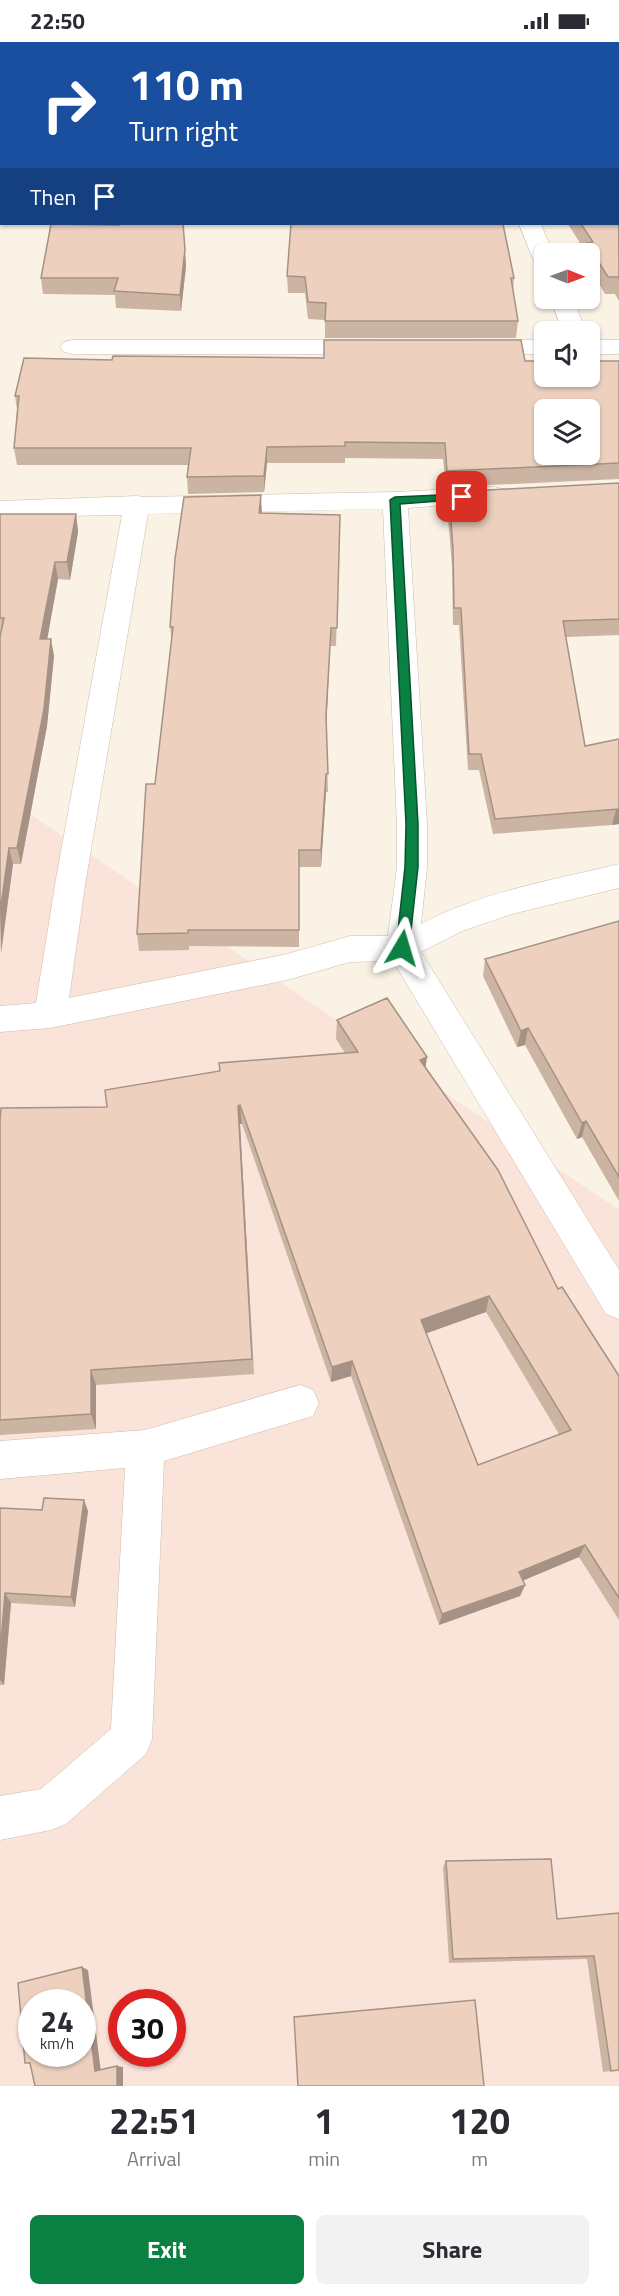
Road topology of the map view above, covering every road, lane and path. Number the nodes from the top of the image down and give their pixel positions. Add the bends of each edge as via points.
1 (530, 225) edge
2 (538, 243) edge
3 (72, 347) dead end
4 (391, 347) edge
5 (450, 347) edge
6 (534, 347) edge
7 (600, 347) edge
8 (619, 347) edge
9 (513, 494) edge
10 (395, 500) junction
11 (137, 504) junction
12 (0, 509) edge
13 (619, 876) edge
14 (402, 948) junction
15 (50, 1015) junction
16 (0, 1019) edge
17 (619, 1302) edge
18 (300, 1403) dead end
19 (145, 1448) junction
20 (0, 1460) edge
21 (0, 1818) edge

1 - 2 street
3 - 4 street
5 - 6 street
7 - 8 street
9 - 10 street
10 - 11 street
10 - 14 street via 412,824 412,867
11 - 12 street
11 - 15 street
13 - 14 street via 511,902 451,922
14 - 15 street via 350,949 287,967
14 - 17 street
15 - 16 street
18 - 19 street
19 - 20 street
19 - 21 street via 131,1739 51,1809

